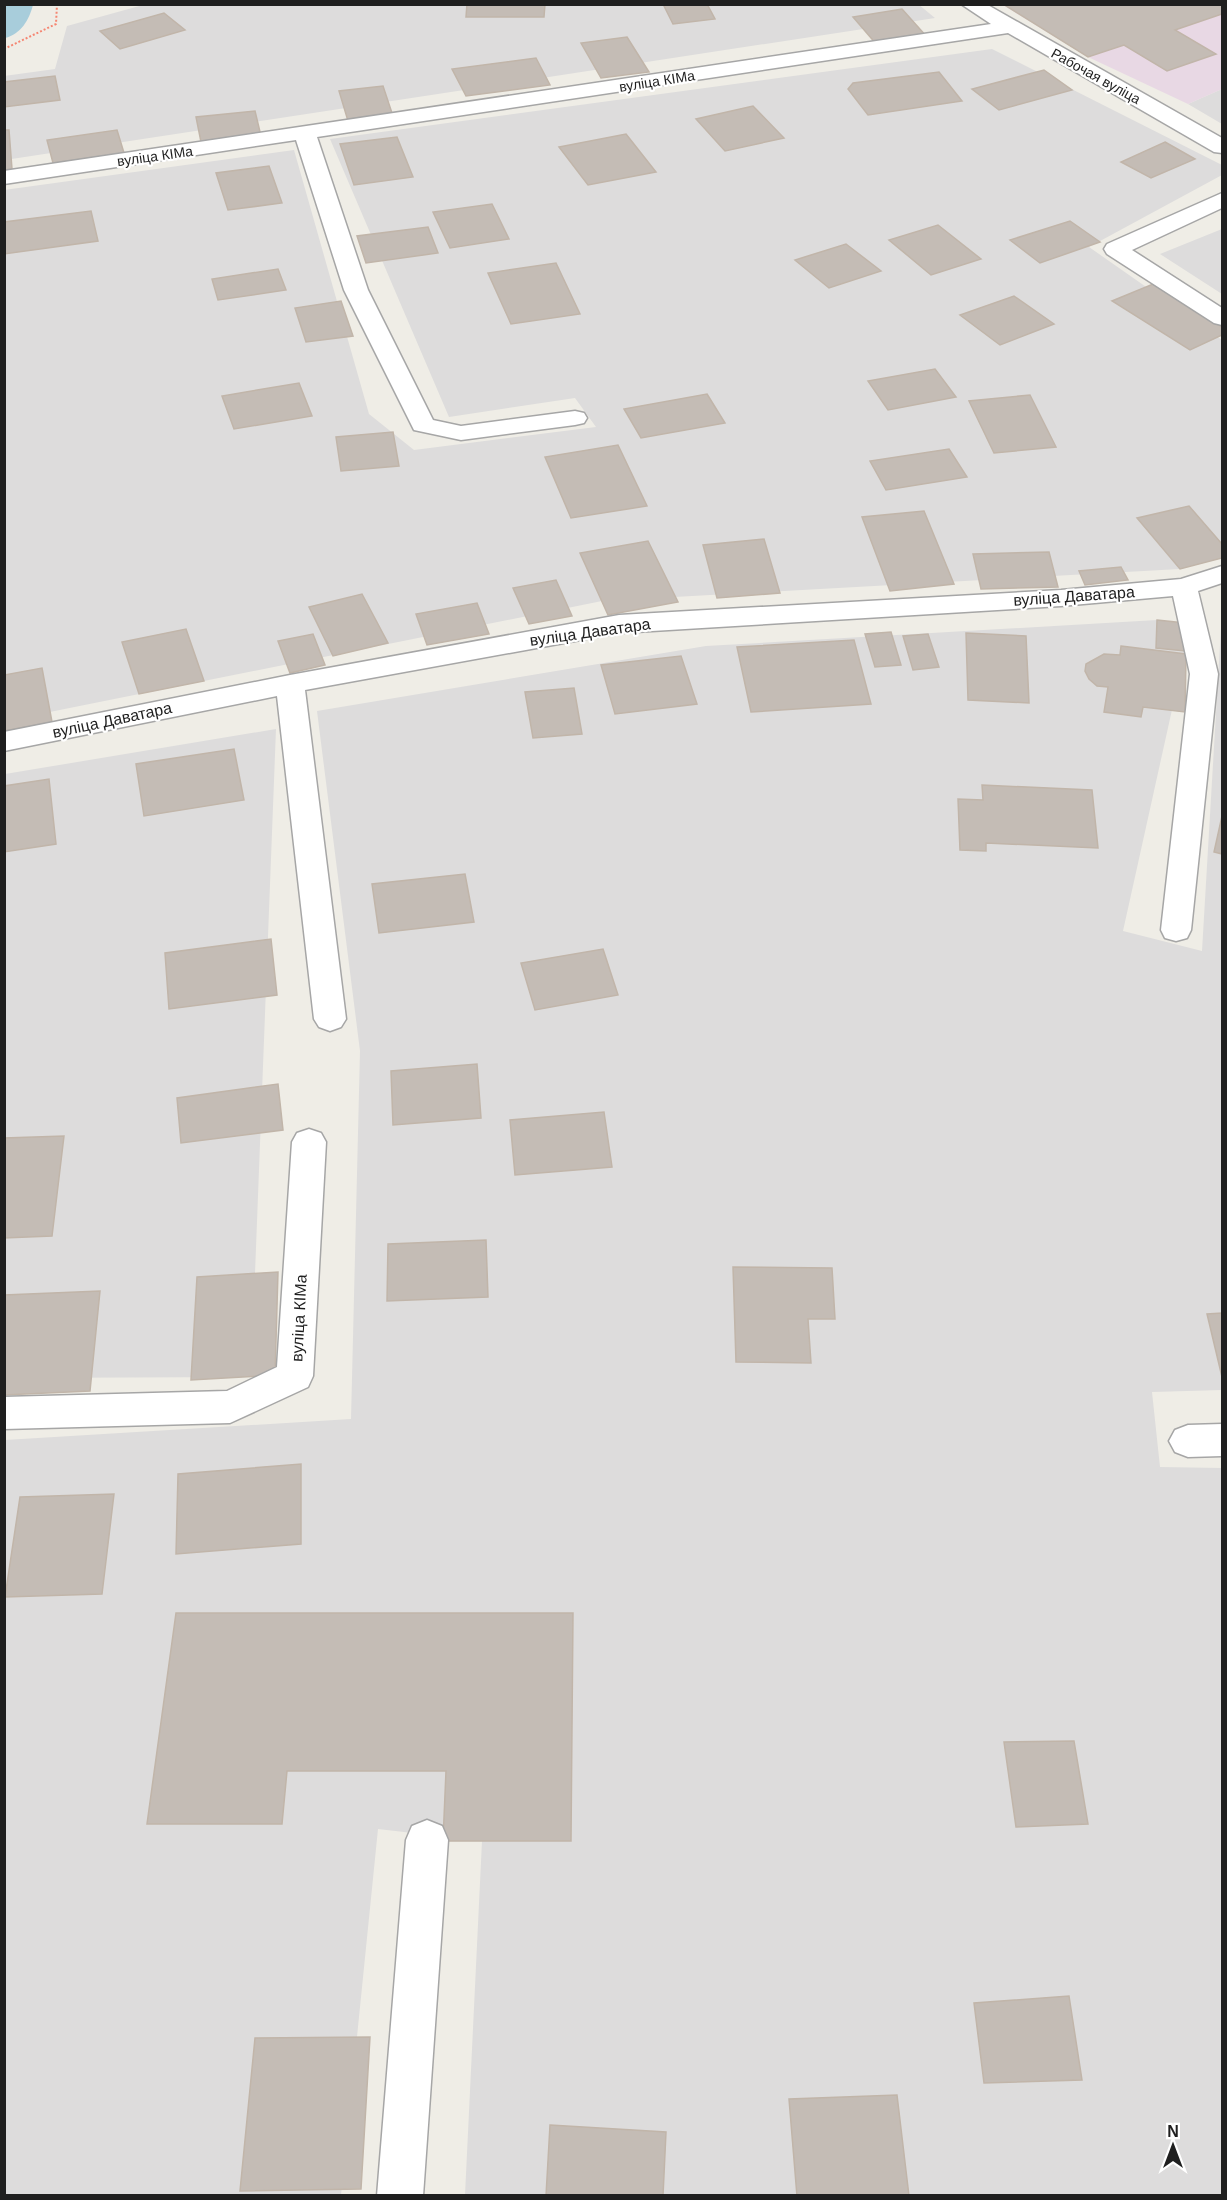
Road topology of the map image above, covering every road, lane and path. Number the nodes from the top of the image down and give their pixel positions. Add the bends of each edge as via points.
1 (57, 4) edge
2 (971, 4) edge
3 (1009, 27) junction
4 (4, 49) edge
5 (305, 134) junction
6 (1222, 147) edge
7 (4, 178) edge
8 (1222, 200) edge
9 (1222, 318) edge
10 (575, 418) dead end
11 (1222, 574) edge
12 (1184, 587) junction
13 (290, 684) junction
14 (4, 742) edge
15 (1176, 930) dead end
16 (330, 1019) dead end
17 (309, 1142) dead end
18 (4, 1413) edge
19 (427, 1840) dead end
20 (400, 2196) edge

1 - 4 path via 56,24
2 - 3 street, Рабочая вуліца
3 - 5 street, вуліца КІМа
3 - 6 street, Рабочая вуліца
5 - 7 street, вуліца КІМа
5 - 10 street via 356,290 423,425 461,433
8 - 9 street via 1115,249
11 - 12 street, вуліца Даватара
12 - 13 street, вуліца Даватара via 619,624
12 - 15 street via 1204,674
13 - 14 street, вуліца Даватара
13 - 16 street
17 - 18 street, вуліца КІМа via 296,1376 230,1407
19 - 20 street

